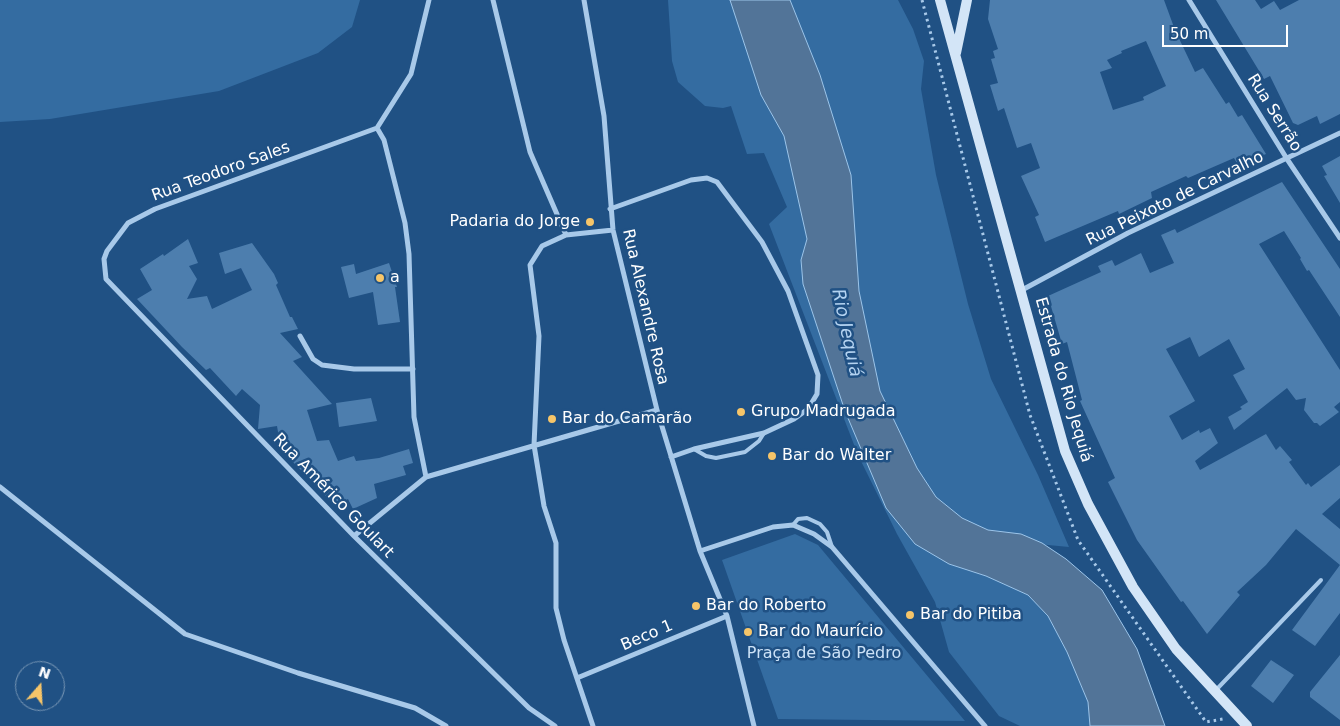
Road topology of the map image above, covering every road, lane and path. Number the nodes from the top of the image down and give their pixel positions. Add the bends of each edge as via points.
1 (429, 0) edge
2 (492, 0) edge
3 (584, 0) edge
4 (940, 0) edge
5 (968, 0) edge
6 (1188, 0) edge
7 (955, 56) junction
8 (377, 128) junction
9 (1340, 133) edge
10 (1287, 159) junction
11 (610, 209) junction
12 (613, 230) junction
13 (566, 234) junction
14 (1340, 238) edge
15 (105, 272) joint
16 (1022, 290) junction
17 (300, 336) dead end
18 (413, 369) junction
19 (656, 410) junction
20 (764, 433) junction
21 (534, 445) junction
22 (694, 449) junction
23 (671, 457) junction
24 (426, 477) junction
25 (0, 486) edge
26 (793, 525) junction
27 (354, 536) junction
28 (832, 547) junction
29 (700, 551) junction
30 (1321, 580) dead end
31 (727, 616) junction
32 (577, 678) junction
33 (1214, 692) junction
34 (446, 726) edge
35 (555, 726) edge
36 (593, 726) edge
37 (754, 726) edge
38 (985, 726) edge
39 (1247, 726) edge

1 - 8 street via 412,74
2 - 13 street via 530,152
3 - 11 street, Rua Alexandre Rosa via 604,116
4 - 7 main road, Estrada do Rio Jequiá
5 - 7 main road, Estrada do Rio Jequiá
6 - 10 street, Rua Serrão
7 - 16 main road, Estrada do Rio Jequiá
8 - 15 street, Rua Teodoro Sales via 154,209 128,223 107,251
8 - 18 street via 384,140 405,223
9 - 10 street, Rua Peixoto de Carvalho
10 - 14 street, Rua Serrão
10 - 16 street, Rua Peixoto de Carvalho via 1128,233
11 - 12 street, Rua Alexandre Rosa
11 - 20 street via 691,180 708,178 726,190 762,242 788,291 819,386 808,409
12 - 13 street
12 - 19 street, Rua Alexandre Rosa
13 - 21 street via 542,246 530,265 539,336
15 - 27 street, Rua Américo Goulart via 112,287
16 - 33 main road, Estrada do Rio Jequiá via 1065,451 1088,504 1133,587 1176,649
17 - 18 street via 313,359 322,365 354,369
18 - 24 street via 414,417
19 - 21 street
19 - 23 street, Rua Alexandre Rosa
20 - 22 street
20 - 22 lane via 759,442 746,452 716,458
21 - 24 street
21 - 32 street via 544,506 556,543 556,608
22 - 23 street
23 - 29 street, Rua Alexandre Rosa
24 - 27 street
25 - 34 street via 184,634 415,708
26 - 28 street
26 - 28 lane via 802,518 820,524 827,532
26 - 29 street via 773,527
27 - 35 street, Rua Américo Goulart via 529,708
28 - 38 street
29 - 31 street, Rua Alexandre Rosa
30 - 33 lane
31 - 32 street, Beco 1
31 - 37 street, Rua Alexandre Rosa
32 - 36 street
33 - 39 main road, Estrada do Rio Jequiá

